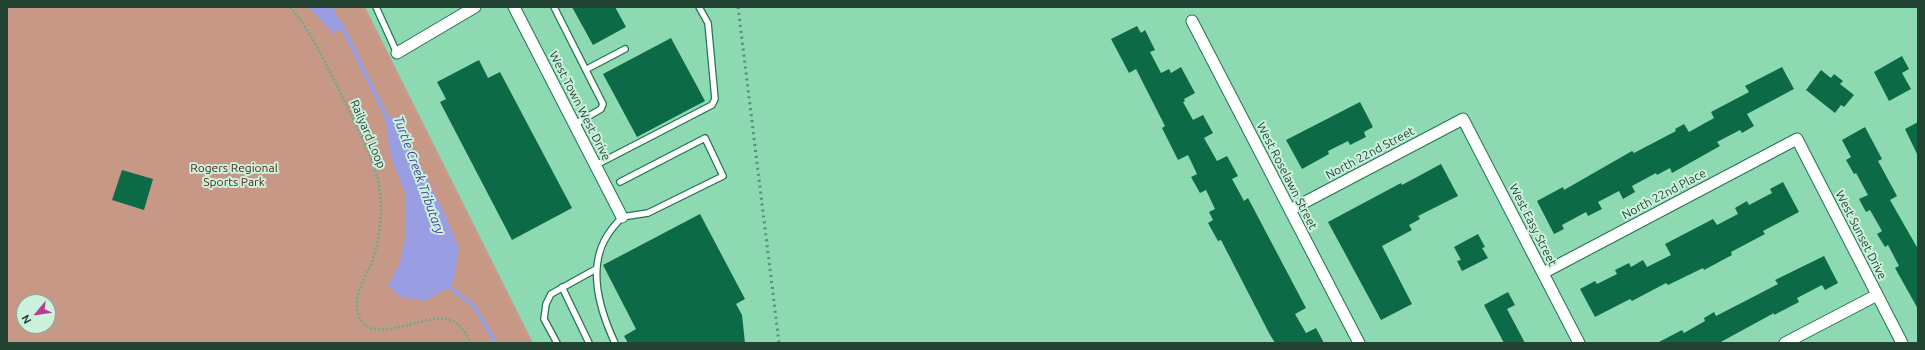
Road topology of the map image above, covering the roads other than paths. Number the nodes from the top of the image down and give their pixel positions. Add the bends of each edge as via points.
1 (376, 7) edge
2 (475, 7) edge
3 (514, 7) edge
4 (554, 7) edge
5 (699, 7) edge
6 (1192, 21) dead end
7 (625, 49) dead end
8 (396, 52) joint
9 (587, 69) junction
10 (1463, 119) joint
11 (575, 124) junction
12 (1797, 139) joint
13 (596, 165) junction
14 (620, 182) dead end
15 (1290, 210) junction
16 (622, 217) junction
17 (596, 270) junction
18 (1543, 273) junction
19 (562, 288) junction
20 (1877, 295) junction
21 (556, 343) edge
22 (589, 343) edge
23 (614, 343) edge
24 (1359, 343) edge
25 (1579, 343) edge
26 (1785, 343) edge
27 (1902, 343) edge

1 - 8 lane
2 - 8 street
3 - 11 street, West Town West Drive
4 - 9 lane
5 - 13 lane via 708,23 715,98 712,105
6 - 15 street, West Roselawn Street
7 - 9 lane
9 - 11 lane via 603,104 602,109
10 - 15 street, North 22nd Street
10 - 18 street, West Easy Street
11 - 13 street, West Town West Drive
12 - 18 street, North 22nd Place
12 - 20 street, West Sunset Drive
13 - 16 street, West Town West Drive
14 - 16 lane via 706,138 723,176 648,213
15 - 24 street, West Roselawn Street
16 - 17 lane via 601,248
17 - 19 lane
17 - 23 lane via 599,299
18 - 25 street, West Easy Street
19 - 21 lane via 551,294 546,304 544,319
19 - 22 lane
20 - 26 street
20 - 27 street, West Sunset Drive

